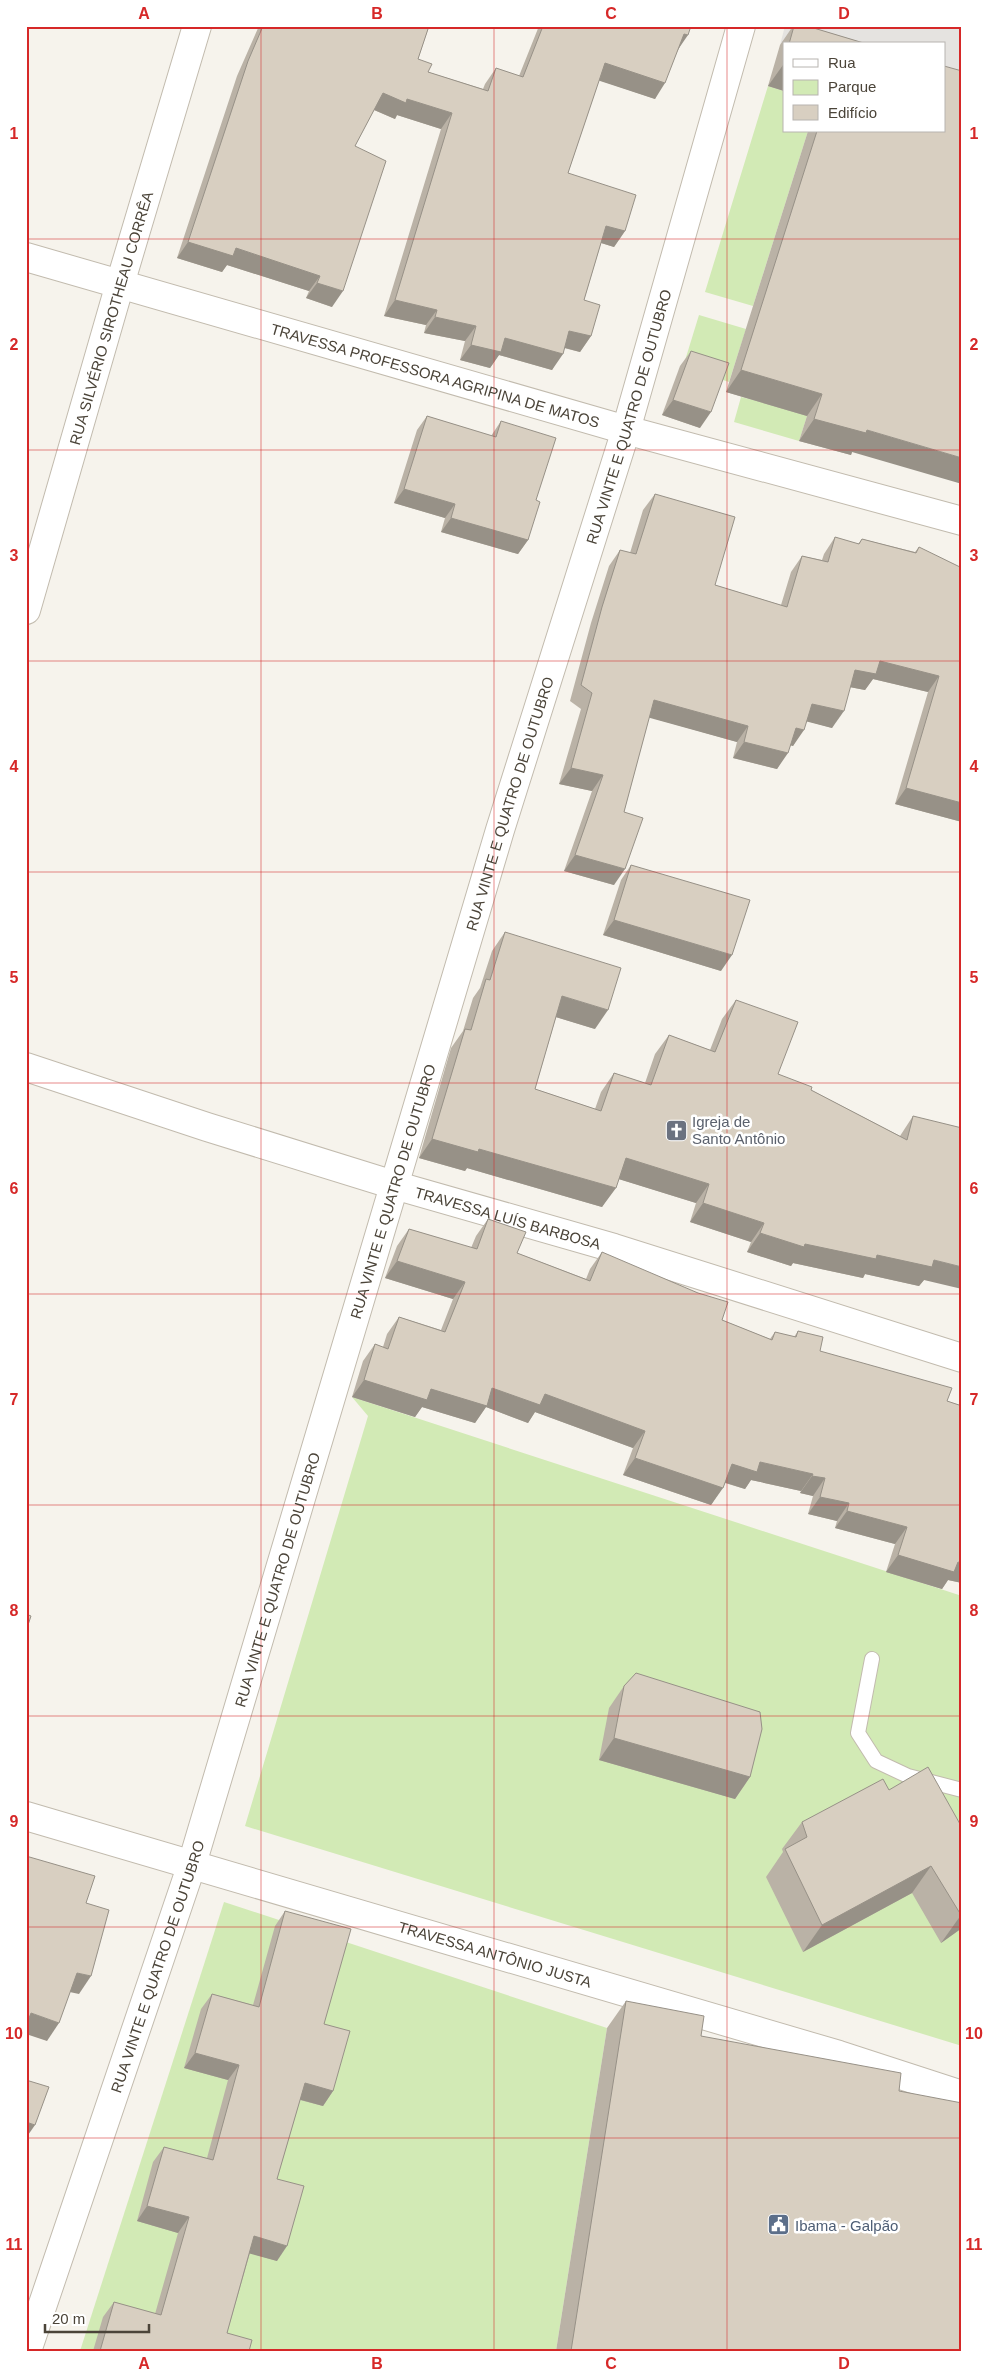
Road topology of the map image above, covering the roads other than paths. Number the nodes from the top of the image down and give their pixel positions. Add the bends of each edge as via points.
1 (197, 26) edge
2 (741, 26) edge
3 (26, 257) edge
4 (120, 284) junction
5 (626, 430) junction
6 (962, 521) edge
7 (26, 610) edge
8 (26, 1067) edge
9 (394, 1185) junction
10 (962, 1358) edge
11 (872, 1659) dead end
12 (962, 1790) edge
13 (26, 1816) edge
14 (192, 1864) junction
15 (962, 2095) edge
16 (27, 2351) edge

1 - 4 street, RUA SILVÉRIO SIROTHEAU CORRÊA
2 - 5 street, RUA VINTE E QUATRO DE OUTUBRO
3 - 4 street, TRAVESSA PROFESSORA AGRIPINA DE MATOS
4 - 5 street, TRAVESSA PROFESSORA AGRIPINA DE MATOS
4 - 7 street, RUA SILVÉRIO SIROTHEAU CORRÊA
5 - 6 street, TRAVESSA PROFESSORA AGRIPINA DE MATOS
5 - 9 street, RUA VINTE E QUATRO DE OUTUBRO via 500,830
8 - 9 street, TRAVESSA LUÍS BARBOSA
9 - 10 street, TRAVESSA LUÍS BARBOSA via 614,1248
9 - 14 street, RUA VINTE E QUATRO DE OUTUBRO
11 - 12 lane via 858,1733 876,1761 908,1776
13 - 14 street, TRAVESSA ANTÔNIO JUSTA
14 - 15 street, TRAVESSA ANTÔNIO JUSTA via 839,2055
14 - 16 street, RUA VINTE E QUATRO DE OUTUBRO

